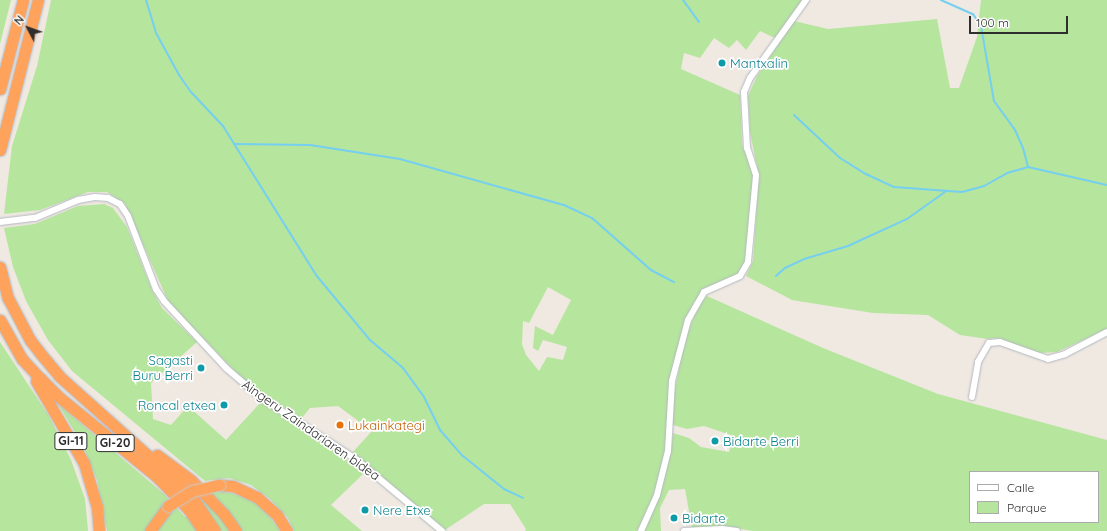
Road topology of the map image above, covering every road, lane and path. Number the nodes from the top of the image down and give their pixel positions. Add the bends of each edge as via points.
1 (23, 0) edge
2 (38, 0) edge
3 (806, 0) edge
4 (0, 89) edge
5 (0, 150) edge
6 (0, 222) edge
7 (0, 267) edge
8 (0, 320) edge
9 (1107, 332) edge
10 (22, 359) junction
11 (972, 397) dead end
12 (96, 409) junction
13 (99, 531) edge
14 (150, 531) edge
15 (203, 531) edge
16 (215, 531) edge
17 (236, 531) edge
18 (287, 531) edge
19 (442, 531) edge
20 (640, 531) edge
21 (684, 531) edge
22 (737, 531) edge

1 - 4 highway
2 - 5 highway
3 - 20 street via 750,78 744,92 747,148 756,175 748,262 740,276 704,292 688,320 672,381 668,451 657,495
6 - 19 street, Aingeru Zaindariaren bidea via 35,218 78,200 96,197 108,198 120,204 128,216 156,289 226,368 260,397 356,460
7 - 12 highway, GI-20 via 8,298 30,340 59,376
8 - 10 highway, GI-20
9 - 11 street via 1065,354 1048,358 1000,342 989,343 978,362
10 - 13 highway, GI-11 via 84,463 96,507
10 - 15 highway, GI-20 via 59,397 157,477 184,505
12 - 16 highway, GI-20 via 173,478 194,500
12 - 17 highway via 190,480 224,514
14 - 18 highway, bridge via 168,506 192,491 219,485 232,486 257,497 277,515
21 - 22 street

